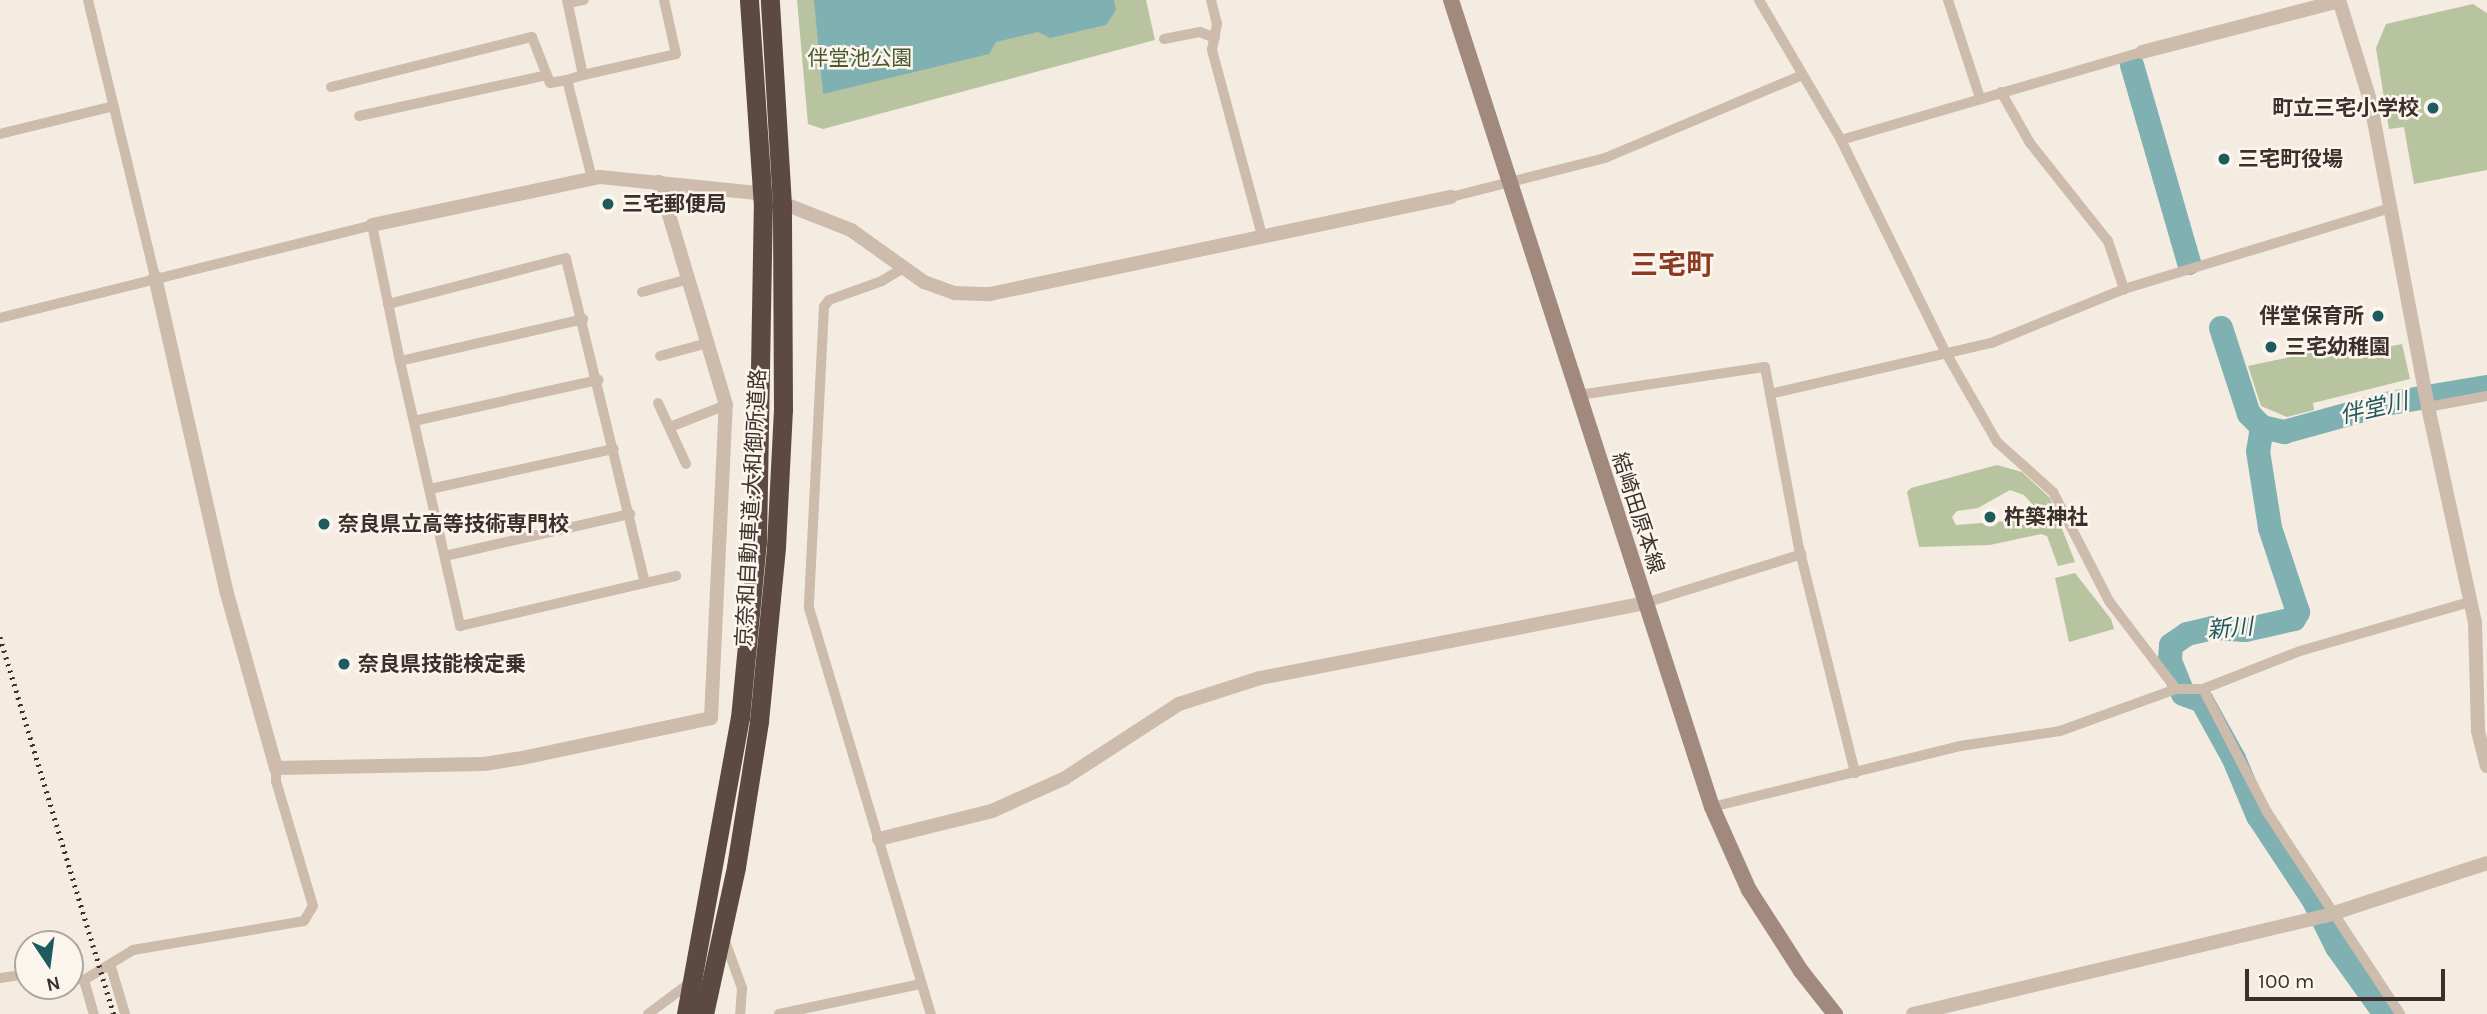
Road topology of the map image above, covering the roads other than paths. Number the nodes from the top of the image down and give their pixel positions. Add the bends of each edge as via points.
1 (88, 0) edge
2 (584, 0) edge
3 (664, 0) edge
4 (749, 0) edge
5 (770, 0) edge
6 (1211, 0) edge
7 (1451, 0) edge
8 (1759, 0) edge
9 (1948, 0) edge
10 (2341, 0) edge
11 (568, 2) edge
12 (1215, 38) junction
13 (1164, 39) dead end
14 (2142, 52) joint
15 (547, 75) junction
16 (583, 75) junction
17 (1802, 75) junction
18 (567, 80) junction
19 (331, 87) dead end
20 (2001, 92) junction
21 (1980, 98) junction
22 (114, 106) junction
23 (359, 116) dead end
24 (0, 134) edge
25 (1841, 140) junction
26 (592, 178) junction
27 (1508, 181) junction
28 (659, 182) junction
29 (1451, 197) joint
30 (2388, 209) junction
31 (372, 225) junction
32 (1262, 235) junction
33 (905, 267) junction
34 (155, 277) junction
35 (685, 280) junction
36 (2124, 289) junction
37 (642, 292) dead end
38 (388, 304) junction
39 (0, 318) edge
40 (583, 319) junction
41 (704, 344) junction
42 (1946, 353) junction
43 (660, 356) dead end
44 (400, 361) junction
45 (598, 380) junction
46 (1770, 394) junction
47 (1579, 395) junction
48 (2487, 396) edge
49 (2426, 399) junction
50 (658, 403) dead end
51 (726, 405) junction
52 (414, 421) junction
53 (670, 427) junction
54 (614, 449) junction
55 (686, 464) dead end
56 (430, 489) junction
57 (630, 514) junction
58 (1802, 554) junction
59 (445, 556) junction
60 (677, 576) dead end
61 (645, 583) junction
62 (2470, 602) junction
63 (1645, 603) junction
64 (2480, 617) edge
65 (2176, 689) junction
66 (2203, 690) junction
67 (2487, 766) edge
68 (276, 768) junction
69 (1855, 773) junction
70 (1712, 807) junction
71 (879, 839) junction
72 (2487, 863) edge
73 (2325, 916) junction
74 (726, 944) dead end
75 (111, 967) junction
76 (84, 980) joint
77 (920, 984) junction
78 (687, 985) dead end
79 (94, 1014) edge
80 (125, 1014) edge
81 (648, 1014) edge
82 (686, 1014) edge
83 (704, 1014) edge
84 (740, 1014) edge
85 (779, 1014) edge
86 (931, 1014) edge
87 (1835, 1014) edge
88 (1913, 1014) edge
89 (2400, 1014) edge

1 - 22 street
2 - 11 street
3 - 16 street via 677,54
4 - 82 highway, 京奈和自動車道;大和御所道路, bridge via 764,206 757,541 740,718
5 - 83 highway, 京奈和自動車道;大和御所道路, bridge via 782,205 783,409 776,547 759,721 736,867
6 - 12 street
7 - 27 main road, 結崎田原本線
8 - 17 street
9 - 21 street
10 - 14 street
10 - 30 street via 2370,100
11 - 16 street
12 - 13 street via 1200,32
12 - 32 street via 1212,50
14 - 20 street
15 - 18 street via 550,83
15 - 19 street via 532,37
15 - 23 street
16 - 18 street
17 - 25 street
17 - 27 street via 1605,158
18 - 26 street
20 - 21 street
20 - 36 street via 2030,143 2108,242
21 - 25 street
22 - 24 street
22 - 34 street
25 - 42 street
26 - 28 street
26 - 31 street
27 - 29 street
27 - 47 main road, 結崎田原本線
28 - 33 street via 771,197 851,230
28 - 35 street
29 - 32 street
30 - 36 street
30 - 49 street
31 - 34 street
31 - 38 street
32 - 33 street via 990,294 955,293 924,282
33 - 71 street via 883,281 829,300 824,307 809,608
34 - 39 street
34 - 68 street via 226,590
35 - 37 street
35 - 41 street
36 - 42 street via 1991,342
38 - 40 street via 566,258
38 - 44 street
40 - 44 street
40 - 45 street
41 - 43 street
41 - 51 street
42 - 46 street
42 - 65 street via 1997,442 2053,492 2109,601
44 - 52 street
45 - 52 street
45 - 54 street
46 - 47 street via 1765,367
46 - 58 street
47 - 63 main road, 結崎田原本線
48 - 49 street
49 - 62 street
50 - 53 street
51 - 53 street
51 - 68 street via 711,718 484,764
52 - 56 street
53 - 55 street
54 - 56 street
54 - 57 street
56 - 59 street
57 - 59 street
57 - 61 street
58 - 63 street
58 - 69 street
59 - 61 street via 460,626
60 - 61 street
62 - 64 street
62 - 66 street via 2300,651
63 - 70 main road, 結崎田原本線
63 - 71 street via 1260,678 1179,704 1065,779 992,811
64 - 67 street via 2479,731
65 - 66 street
65 - 69 street via 2060,731 1960,746
66 - 73 street
68 - 75 street via 313,906 304,921 133,950
69 - 70 street
70 - 87 main road, 結崎田原本線 via 1749,890
71 - 77 street
72 - 73 street
73 - 88 street
73 - 89 street
74 - 84 street via 742,988
75 - 76 street
75 - 80 street
76 - 79 street
77 - 85 street
77 - 86 street
78 - 81 street

